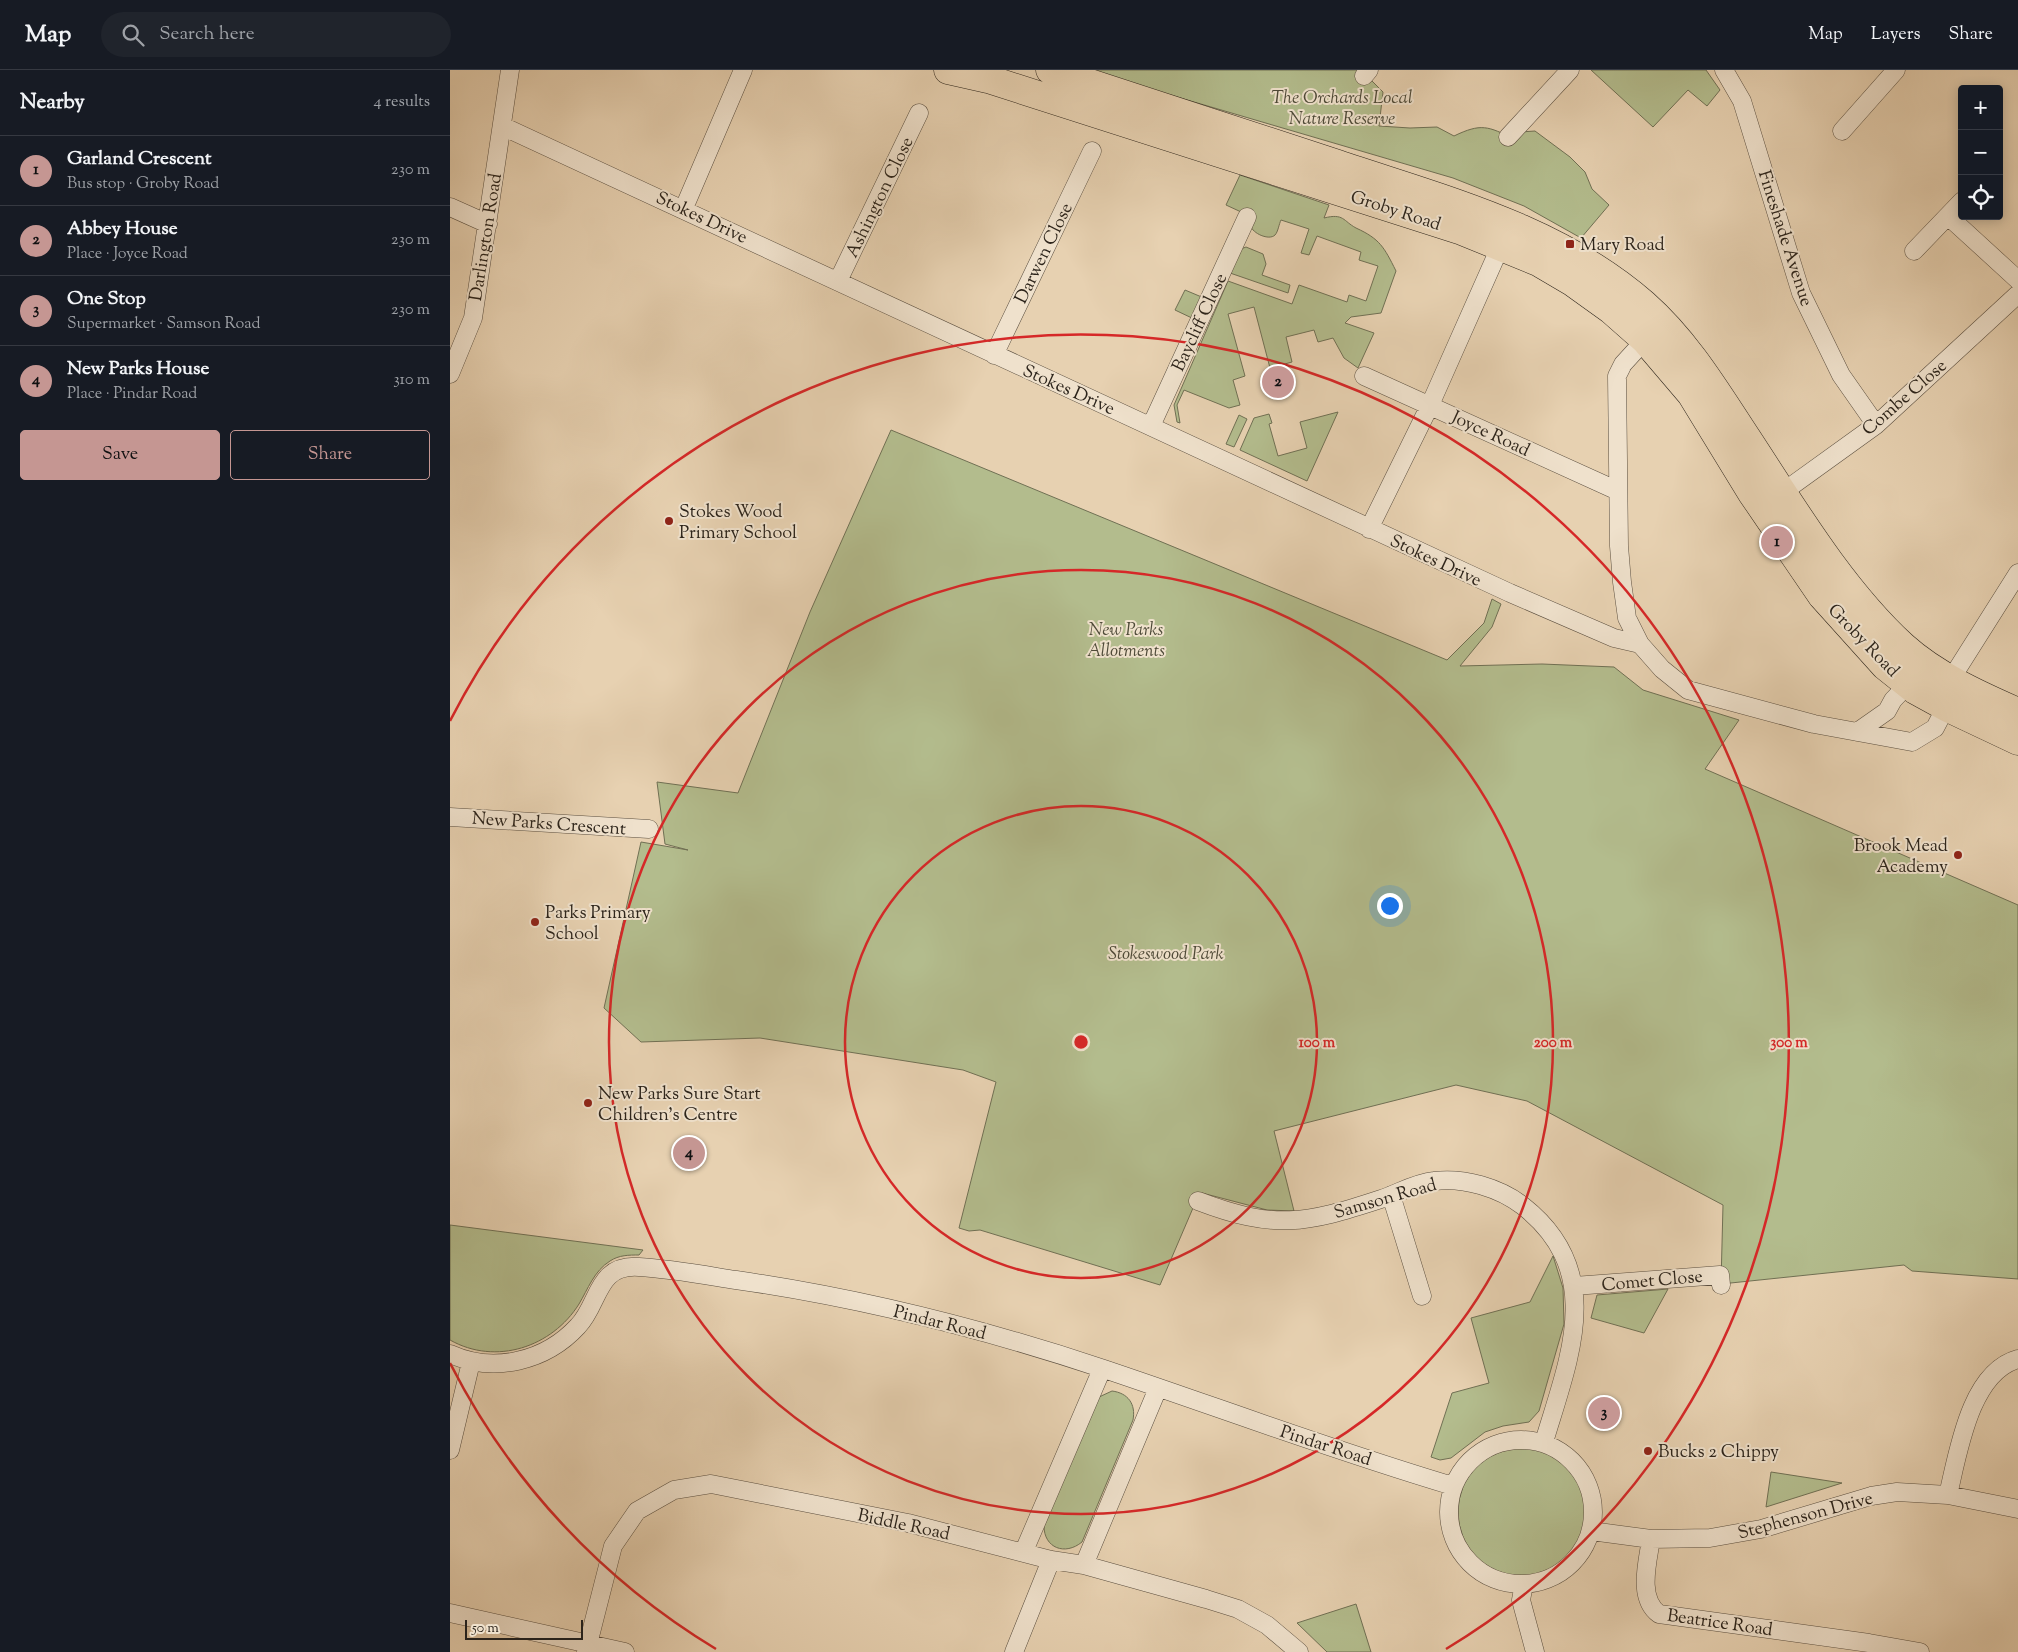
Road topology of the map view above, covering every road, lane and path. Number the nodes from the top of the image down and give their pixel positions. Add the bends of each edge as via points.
1 (510, 70) edge
2 (743, 70) edge
3 (948, 70) edge
4 (1050, 70) edge
5 (1570, 70) edge
6 (1724, 70) edge
7 (1896, 70) edge
8 (919, 112) dead end
9 (502, 126) junction
10 (1842, 131) dead end
11 (1508, 136) dead end
12 (1092, 151) dead end
13 (1958, 205) edge
14 (450, 207) edge
15 (684, 208) junction
16 (1948, 216) junction
17 (1247, 217) dead end
18 (488, 224) junction
19 (1501, 245) junction
20 (1914, 251) dead end
21 (2018, 280) edge
22 (838, 281) junction
23 (2018, 294) edge
24 (1644, 340) junction
25 (994, 355) junction
26 (450, 374) edge
27 (1364, 376) dead end
28 (1430, 405) junction
29 (1876, 425) junction
30 (1151, 426) junction
31 (1769, 487) junction
32 (1618, 491) junction
33 (1369, 529) junction
34 (2018, 573) edge
35 (1640, 644) junction
36 (1928, 663) junction
37 (1885, 666) junction
38 (1951, 678) junction
39 (1908, 685) junction
40 (1946, 707) junction
41 (1887, 711) junction
42 (2018, 712) edge
43 (1857, 732) junction
44 (1902, 741) junction
45 (2018, 741) edge
46 (450, 817) edge
47 (648, 829) dead end
48 (1391, 1195) junction
49 (1198, 1201) dead end
50 (1721, 1285) dead end
51 (1574, 1286) junction
52 (1422, 1296) dead end
53 (450, 1354) edge
54 (2018, 1359) edge
55 (471, 1362) junction
56 (1102, 1368) junction
57 (1158, 1388) junction
58 (1544, 1442) junction
59 (450, 1450) edge
60 (1453, 1486) junction
61 (1948, 1494) junction
62 (2018, 1509) edge
63 (1591, 1531) junction
64 (1651, 1538) junction
65 (1024, 1551) junction
66 (1051, 1560) junction
67 (1084, 1565) junction
68 (1524, 1584) junction
69 (450, 1613) edge
70 (1869, 1647) edge
71 (587, 1648) edge
72 (625, 1652) edge
73 (1014, 1652) edge
74 (1299, 1652) edge
75 (1535, 1652) edge
76 (1920, 1652) edge

1 - 9 street, Darlington Road
2 - 15 street
3 - 19 main road, Groby Road via 988,79
4 - 31 main road, Groby Road via 1445,200 1534,232 1577,256 1644,305 1690,354
5 - 11 street
6 - 29 street, Fineshade Avenue via 1742,101 1801,293 1841,375
7 - 10 street
8 - 22 street, Ashington Close
9 - 15 street, Stokes Drive
9 - 18 street, Darlington Road
12 - 25 street, Darwen Close
13 - 16 street
14 - 18 street
15 - 22 street, Stokes Drive
16 - 20 street
16 - 21 street
17 - 30 street, Baycliff Close
18 - 26 street, Darlington Road via 473,318
19 - 24 main road, Groby Road via 1572,282
19 - 28 street
22 - 25 street, Stokes Drive
23 - 29 street, Combe Close
24 - 31 main road, Groby Road
24 - 32 street via 1617,376
25 - 30 street, Stokes Drive
27 - 28 street, Joyce Road
28 - 32 street, Joyce Road
28 - 33 street
29 - 31 street, Combe Close
30 - 33 street, Stokes Drive
31 - 36 main road, Groby Road via 1862,602 1904,647
31 - 37 main road, Groby Road via 1822,596
32 - 35 street via 1619,546 1627,618
33 - 35 street, Stokes Drive via 1614,638
34 - 38 street
35 - 43 street via 1662,669 1688,690 1814,724
36 - 38 main road, Groby Road
36 - 39 street
37 - 39 main road, Groby Road
37 - 41 street
38 - 40 street
38 - 42 main road, Groby Road via 1972,692
39 - 40 main road, Groby Road
39 - 41 street
40 - 44 street via 1935,728 1912,742
40 - 45 main road, Groby Road
41 - 43 street
41 - 44 street via 1892,730
43 - 44 street
46 - 47 street, New Parks Crescent
48 - 49 street, Samson Road via 1306,1220 1276,1222 1248,1218
48 - 51 street, Samson Road via 1435,1180 1476,1184 1506,1196 1538,1218 1551,1233 1564,1255
48 - 52 street
50 - 51 street, Comet Close via 1720,1274
51 - 58 street, Samson Road via 1574,1331
53 - 55 street, Pindar Road
54 - 61 street via 2002,1366 1982,1388 1961,1442
55 - 56 street, Pindar Road via 496,1364 521,1360 557,1345 580,1324 607,1278 616,1271 638,1266 770,1284 841,1298 947,1322
55 - 59 street
56 - 57 street, Pindar Road
56 - 65 street
57 - 60 street, Pindar Road
57 - 67 street
58 - 60 street via 1507,1440 1490,1446 1474,1456
58 - 63 street via 1564,1452 1590,1487 1594,1509
60 - 68 street via 1448,1506 1450,1526 1460,1551 1484,1574 1503,1582
61 - 62 street, Stephenson Drive
61 - 64 street, Stephenson Drive via 1889,1493 1738,1534 1686,1539
63 - 64 street, Stephenson Drive
63 - 68 street via 1573,1563 1542,1582
64 - 70 street, Beatrice Road via 1646,1590 1650,1605 1659,1614
65 - 66 street, Biddle Road
65 - 71 street, Biddle Road via 711,1484 674,1490 637,1511 613,1546
66 - 67 street, Biddle Road
66 - 73 street
67 - 74 street, Biddle Road via 1238,1609 1267,1625
68 - 75 street via 1521,1600
69 - 71 street
70 - 76 street, Beatrice Road
71 - 72 street

